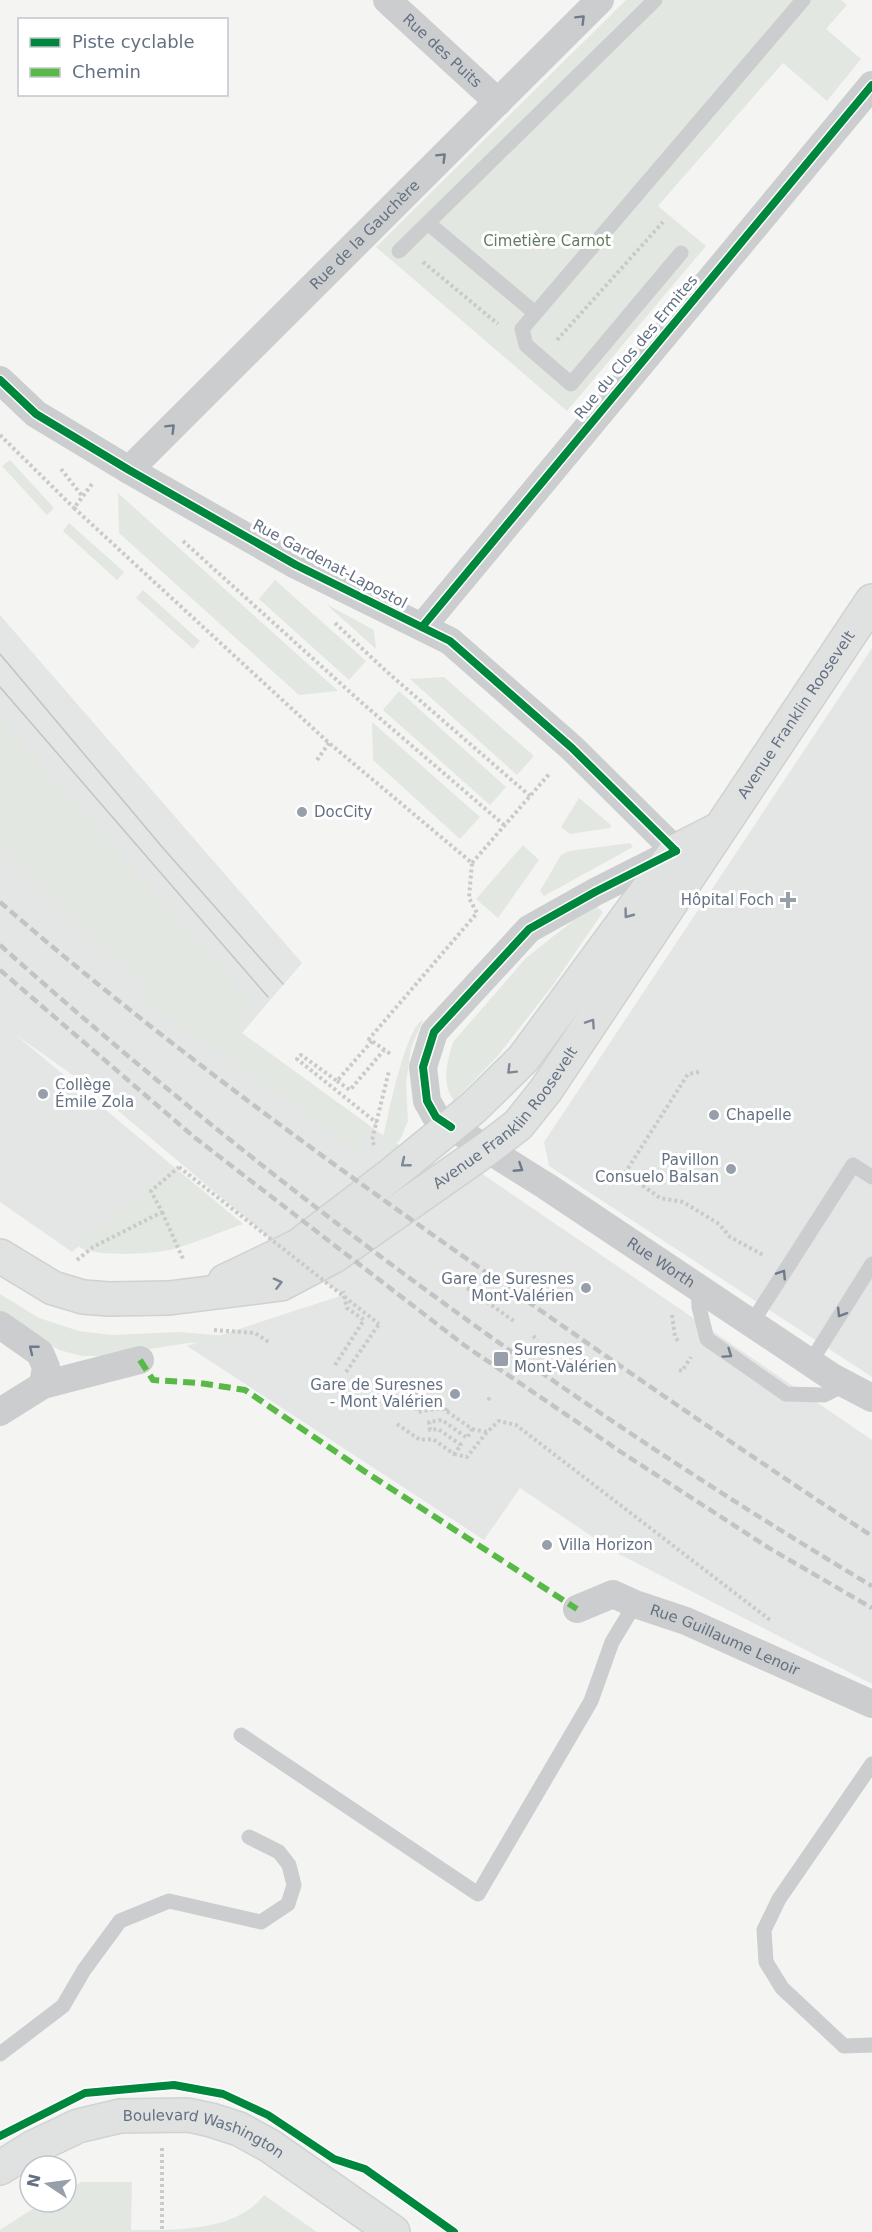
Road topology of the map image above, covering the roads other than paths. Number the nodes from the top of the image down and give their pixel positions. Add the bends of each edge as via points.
1 (387, 0) edge
2 (600, 0) edge
3 (655, 0) edge
4 (803, 0) edge
5 (872, 86) edge
6 (498, 102) junction
7 (428, 224) junction
8 (401, 249) road end
9 (681, 253) dead end
10 (536, 313) junction
11 (0, 381) edge
12 (129, 470) junction
13 (872, 601) edge
14 (422, 627) junction
15 (721, 828) junction
16 (676, 851) junction
17 (660, 919) junction
18 (451, 1127) junction
19 (488, 1148) junction
20 (872, 1177) edge
21 (0, 1256) edge
22 (872, 1264) edge
23 (698, 1287) junction
24 (199, 1294) junction
25 (751, 1324) junction
26 (0, 1325) edge
27 (140, 1360) dead end
28 (810, 1363) junction
29 (846, 1383) junction
30 (43, 1385) junction
31 (872, 1398) edge
32 (0, 1412) edge
33 (635, 1604) junction
34 (577, 1609) dead end
35 (872, 1704) edge
36 (242, 1735) dead end
37 (872, 1764) edge
38 (249, 1837) dead end
39 (872, 2045) edge
40 (0, 2054) edge
41 (0, 2168) edge
42 (393, 2232) edge

1 - 6 street, Rue des Puits
6 -> 2 street, Rue de la Gauchère
3 - 7 lane
4 - 10 lane
5 - 14 street, Rue du Clos des Ermites
12 -> 6 street, Rue de la Gauchère
7 - 8 lane
7 - 10 lane
9 - 10 lane via 571,384 526,345 522,329
11 - 12 street, Rue Gardenat-Lapostol via 36,414
12 - 14 street, Rue Gardenat-Lapostol via 296,565
13 - 15 main road, Avenue Franklin Roosevelt
14 - 16 street, Rue Gardenat-Lapostol via 450,641 572,748
15 - 16 main road, Avenue Franklin Roosevelt
15 - 17 main road, Avenue Franklin Roosevelt
16 - 17 street
16 -> 18 main road, Avenue Franklin Roosevelt via 522,1059
16 - 18 street, Avenue Franklin Roosevelt via 529,928 434,1032 423,1067 427,1101 436,1117
19 -> 17 main road, Avenue Franklin Roosevelt via 518,1125 546,1090
18 - 19 street, Rue Worth
18 -> 24 main road, Avenue Franklin Roosevelt via 298,1246
19 -> 23 street, Rue Worth
24 -> 19 main road, Avenue Franklin Roosevelt via 281,1284 302,1274 334,1256
25 -> 20 lane via 853,1165
21 - 24 main road, Avenue Franklin Roosevelt via 54,1288 83,1297 169,1298
22 -> 28 lane
23 - 25 street, Rue Worth
23 -> 29 lane via 707,1339 786,1394 824,1395
25 - 28 street, Rue Worth
30 -> 26 street via 46,1367 40,1353
27 - 30 street
28 - 29 street, Rue Worth
29 - 31 street, Rue Worth
30 - 32 street
33 - 34 street, Rue Guillaume Lenoir via 613,1594
33 - 35 street, Rue Guillaume Lenoir via 686,1621
33 - 36 lane via 612,1642 591,1701 478,1894
37 - 39 lane via 779,1899 764,1930 766,1962 782,1988 844,2046
38 - 40 lane via 279,1852 288,1865 294,1886 288,1904 261,1922 169,1901 120,1921 63,2006
41 - 42 main road, Boulevard Washington via 78,2126 120,2116 188,2115 238,2129 270,2146

